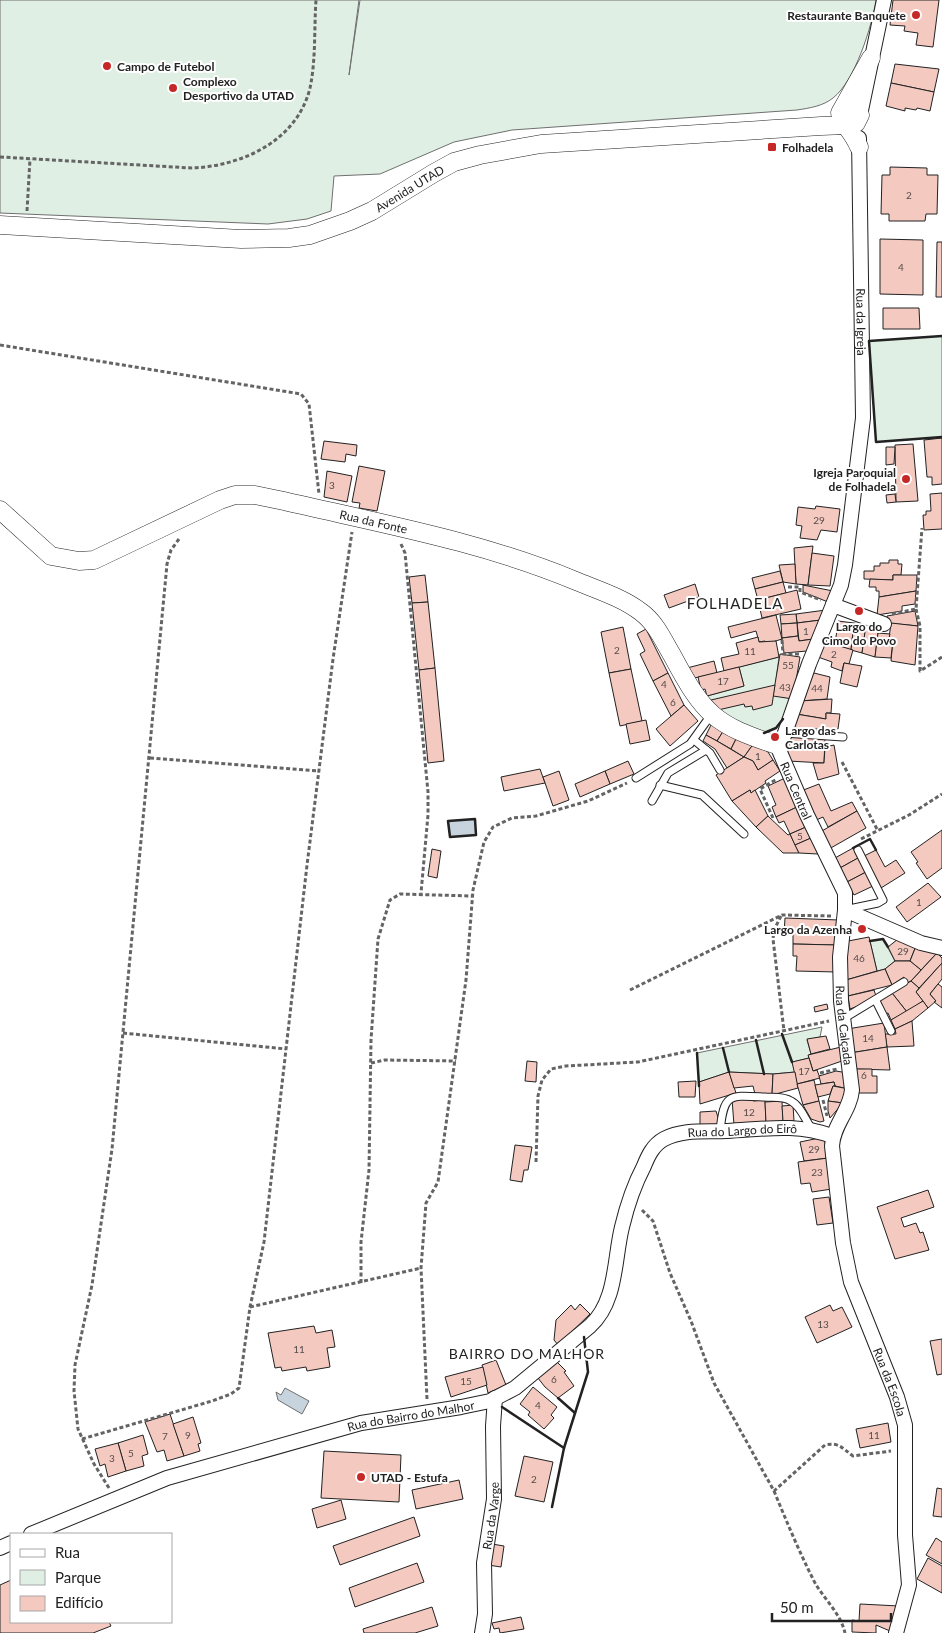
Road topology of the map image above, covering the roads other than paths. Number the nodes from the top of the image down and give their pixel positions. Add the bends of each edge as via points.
1 (884, 0) edge
2 (872, 58) joint
3 (852, 117) junction
4 (859, 147) joint
5 (0, 225) edge
6 (0, 510) edge
7 (833, 605) junction
8 (884, 624) dead end
9 (711, 715) junction
10 (843, 737) dead end
11 (782, 739) junction
12 (694, 740) junction
13 (706, 750) junction
14 (720, 770) dead end
15 (636, 778) road end
16 (660, 785) junction
17 (652, 801) dead end
18 (744, 834) dead end
19 (858, 850) dead end
20 (845, 913) junction
21 (940, 949) edge
22 (904, 982) dead end
23 (876, 1001) junction
24 (842, 1019) junction
25 (891, 1031) dead end
26 (812, 1128) junction
27 (720, 1131) junction
28 (832, 1136) junction
29 (654, 1147) joint
30 (495, 1398) junction
31 (33, 1533) edge
32 (482, 1633) edge
33 (896, 1633) edge

1 - 2 street
2 - 3 street
3 - 4 street
3 - 5 street, Avenida UTAD via 821,126 541,144 480,155 454,162 350,221 310,235 289,238 241,239
4 - 7 street, Rua da Igreja via 863,418 844,572
6 - 9 street, Rua da Fonte via 45,552 79,561 110,554 180,518 236,495 255,495 472,544 594,589 647,617 658,630 691,692
7 - 8 street
7 - 11 street
9 - 11 street via 744,733
9 - 12 lane
10 - 11 lane
11 - 20 street, Rua Central via 780,754 842,888
12 - 13 lane
12 - 15 lane via 678,754
13 - 14 lane
13 - 16 lane via 668,773
16 - 17 lane
16 - 18 lane via 702,796
19 - 20 lane via 883,900
20 - 21 street
20 - 24 street, Rua da Calçada via 840,957
22 - 23 lane
23 - 24 lane
23 - 25 lane
24 - 28 street, Rua da Calçada via 852,1090
26 - 27 street, Rua do Largo do Eirô
26 - 27 lane via 791,1100 736,1096 723,1108
26 - 28 street, Rua do Largo do Eirô
27 - 29 street, Rua do Largo do Eirô via 684,1132 662,1140
28 - 33 street, Rua da Escola via 848,1270 903,1412 909,1585
29 - 30 street, Rua do Bairro do Malhor via 636,1181 628,1205 608,1298 601,1315 515,1388
30 - 31 street, Rua do Bairro do Malhor via 461,1407 362,1423 236,1457 167,1478
30 - 32 street, Rua da Varge via 494,1499 484,1563

